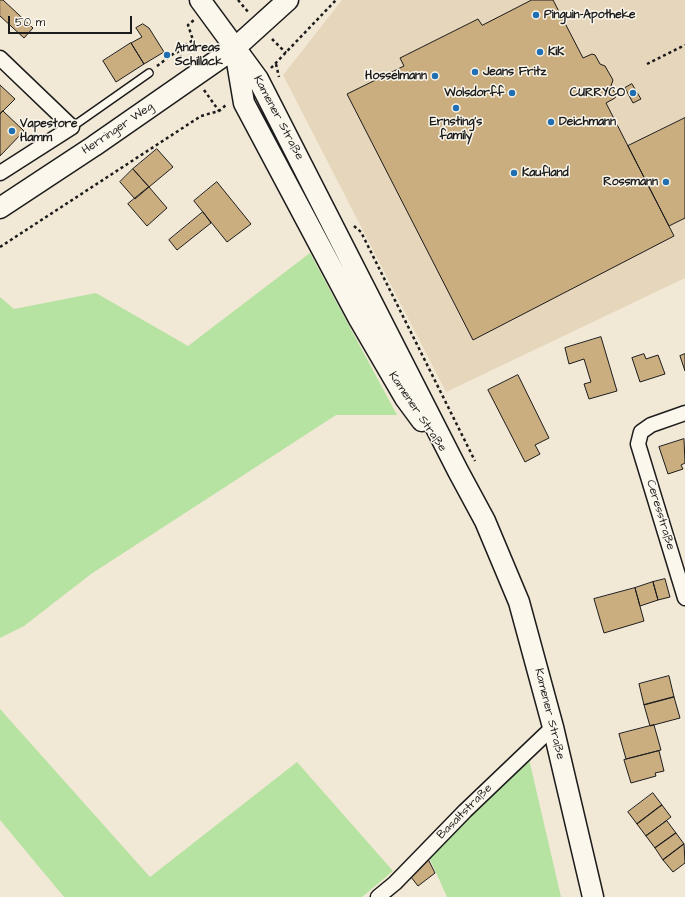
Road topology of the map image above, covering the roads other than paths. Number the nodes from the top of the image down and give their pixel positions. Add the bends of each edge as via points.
1 (200, 0) edge
2 (288, 0) edge
3 (235, 48) junction
4 (0, 58) edge
5 (149, 73) road end
6 (72, 127) junction
7 (0, 173) edge
8 (0, 208) edge
9 (685, 413) edge
10 (685, 598) edge
11 (553, 728) junction
12 (378, 897) edge
13 (593, 897) edge

1 - 3 main road, Kamener Straße
2 - 3 main road, Herringer Weg
3 - 8 main road, Herringer Weg
3 - 11 main road, Kamener Straße via 258,79 485,521 520,602
4 - 6 street
5 - 6 lane
6 - 7 street
9 - 10 street, Ceresstraße via 651,425 641,432 638,444
11 - 12 street, Basaltstraße
11 - 13 main road, Kamener Straße

